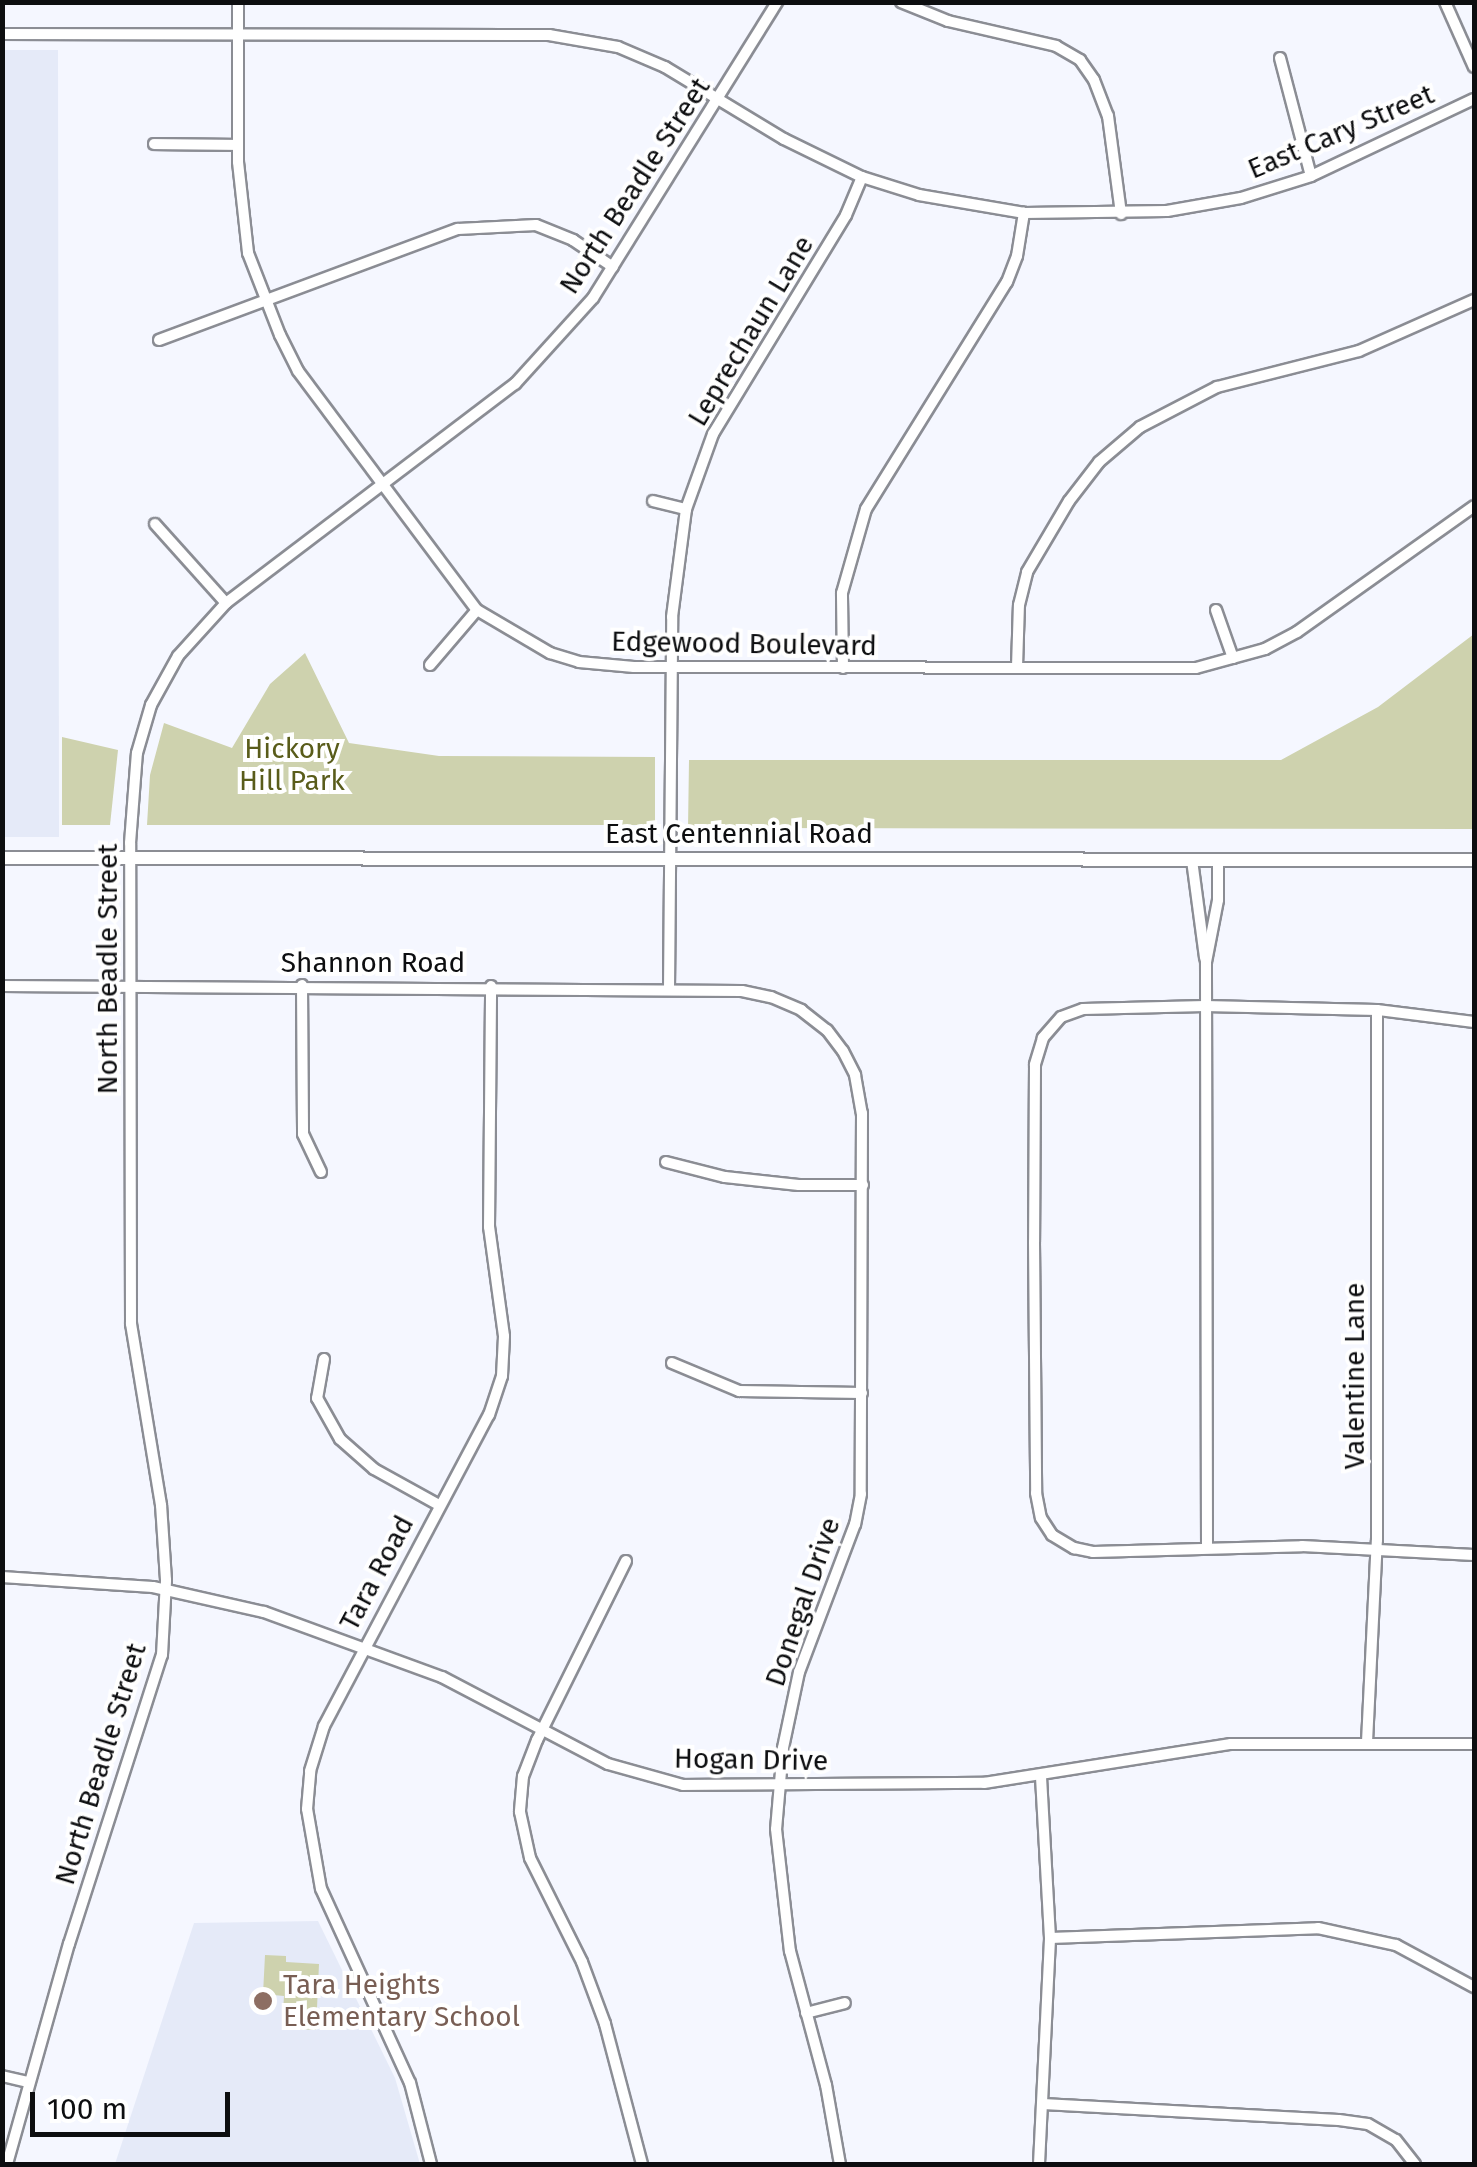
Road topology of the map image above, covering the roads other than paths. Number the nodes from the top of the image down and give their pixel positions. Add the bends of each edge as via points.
1 (238, 2) edge
2 (777, 2) edge
3 (900, 2) edge
4 (1444, 2) edge
5 (238, 33) junction
6 (2, 34) edge
7 (1280, 58) dead end
8 (1474, 68) edge
9 (718, 98) junction
10 (1474, 99) edge
11 (154, 144) dead end
12 (238, 145) junction
13 (862, 176) junction
14 (1311, 176) junction
15 (1024, 213) junction
16 (1122, 214) junction
17 (614, 267) junction
18 (1474, 300) edge
19 (266, 301) junction
20 (160, 340) dead end
21 (383, 482) junction
22 (652, 500) dead end
23 (1474, 506) edge
24 (686, 508) junction
25 (155, 524) dead end
26 (226, 603) junction
27 (476, 610) junction
28 (1216, 610) dead end
29 (1232, 658) junction
30 (430, 665) dead end
31 (1016, 667) junction
32 (672, 668) junction
33 (843, 668) junction
34 (2, 858) edge
35 (670, 858) junction
36 (130, 860) junction
37 (1192, 860) junction
38 (1474, 860) edge
39 (1218, 861) junction
40 (1206, 962) junction
41 (302, 985) junction
42 (2, 986) edge
43 (130, 986) junction
44 (491, 986) junction
45 (670, 990) junction
46 (742, 991) joint
47 (1205, 1006) junction
48 (1377, 1010) junction
49 (1474, 1022) edge
50 (666, 1162) dead end
51 (321, 1172) dead end
52 (862, 1186) junction
53 (324, 1359) dead end
54 (672, 1363) dead end
55 (862, 1393) junction
56 (438, 1504) junction
57 (1207, 1547) junction
58 (1377, 1549) junction
59 (1474, 1556) edge
60 (626, 1561) dead end
61 (2, 1577) edge
62 (166, 1590) junction
63 (365, 1646) junction
64 (542, 1730) junction
65 (1368, 1742) junction
66 (1474, 1744) edge
67 (1041, 1777) junction
68 (779, 1784) junction
69 (1050, 1938) junction
70 (1474, 1987) edge
71 (845, 2003) dead end
72 (806, 2012) junction
73 (2, 2076) edge
74 (27, 2082) junction
75 (1043, 2104) junction
76 (7, 2164) edge
77 (431, 2164) edge
78 (642, 2164) edge
79 (840, 2164) edge
80 (1039, 2164) edge
81 (1415, 2164) edge

1 - 5 street, Edgewood Boulevard
2 - 9 street, North Beadle Street
3 - 16 street via 948,21 1056,46 1080,60 1108,116
4 - 8 street
5 - 6 street, East Cary Street
5 - 9 street, East Cary Street via 550,35 618,47
5 - 12 street, Edgewood Boulevard
7 - 14 street
9 - 13 street, East Cary Street
9 - 17 street, North Beadle Street
10 - 14 street, East Cary Street
11 - 12 street
12 - 19 street, Edgewood Boulevard via 248,253
13 - 15 street, East Cary Street
13 - 24 street, Leprechaun Lane via 714,434
14 - 16 street, East Cary Street via 1242,198
15 - 16 street, East Cary Street
15 - 33 street via 1007,282 866,509 842,592
17 - 19 street via 536,224 493,224 458,229
17 - 21 street, North Beadle Street via 516,384
18 - 31 street via 1358,351 1217,388 1140,426 1099,462 1027,572
19 - 20 street
19 - 21 street, Edgewood Boulevard via 298,371
21 - 26 street, North Beadle Street
21 - 27 street, Edgewood Boulevard
22 - 24 street
23 - 29 street, Edgewood Boulevard via 1297,632
24 - 32 street, Leprechaun Lane via 676,561
25 - 26 street
26 - 36 street, North Beadle Street via 178,656 151,705 138,753
27 - 30 street
27 - 32 street, Edgewood Boulevard via 526,643 579,662
28 - 29 street
29 - 31 street, Edgewood Boulevard via 1196,668
31 - 33 street, Edgewood Boulevard
32 - 33 street, Edgewood Boulevard
32 - 35 street, Leprechaun Lane
34 - 36 street, East Centennial Road
35 - 36 street, East Centennial Road
35 - 37 street, East Centennial Road
35 - 45 street, Leprechaun Lane
36 - 43 street, North Beadle Street
37 - 39 street, East Centennial Road
37 - 40 street
38 - 39 street, East Centennial Road
39 - 40 street
40 - 47 street
41 - 43 street, Shannon Road
41 - 44 street, Shannon Road
41 - 51 street via 303,1134
42 - 43 street, Shannon Road
43 - 62 street, North Beadle Street via 131,1324 161,1504
44 - 45 street, Shannon Road
44 - 56 street, Tara Road via 489,1228 504,1336 502,1376 489,1414
45 - 46 street, Shannon Road
46 - 52 street, Donegal Drive via 800,1010 843,1051 862,1112
47 - 48 street
47 - 57 street
47 - 57 street via 1083,1009 1061,1018 1044,1038 1035,1065 1034,1242 1041,1518 1058,1539 1094,1552
48 - 49 street
48 - 58 street, Valentine Lane
50 - 52 street via 762,1181
52 - 55 street, Donegal Drive
53 - 56 street via 317,1398 340,1439 374,1469
54 - 55 street via 739,1391
55 - 68 street, Donegal Drive via 855,1524 800,1672
56 - 63 street, Tara Road
57 - 58 street
58 - 59 street
58 - 65 street, Valentine Lane
60 - 64 street
61 - 62 street, Hogan Drive
62 - 63 street, Hogan Drive via 264,1612
62 - 74 street, North Beadle Street via 162,1655 143,1723
63 - 64 street, Hogan Drive via 442,1677
63 - 77 street, Tara Road via 319,1736 308,1831 321,1889 410,2083
64 - 68 street, Hogan Drive via 650,1779
64 - 78 street via 521,1789 523,1836 605,2024
65 - 66 street, Hogan Drive
65 - 67 street, Hogan Drive via 1231,1744
67 - 68 street, Hogan Drive
67 - 69 street
68 - 72 street, Donegal Drive via 779,1880
69 - 70 street via 1318,1928 1396,1945
69 - 75 street
71 - 72 street
72 - 79 street, Donegal Drive
73 - 74 street
74 - 76 street, North Beadle Street
75 - 80 street
75 - 81 street via 1368,2124 1396,2140

